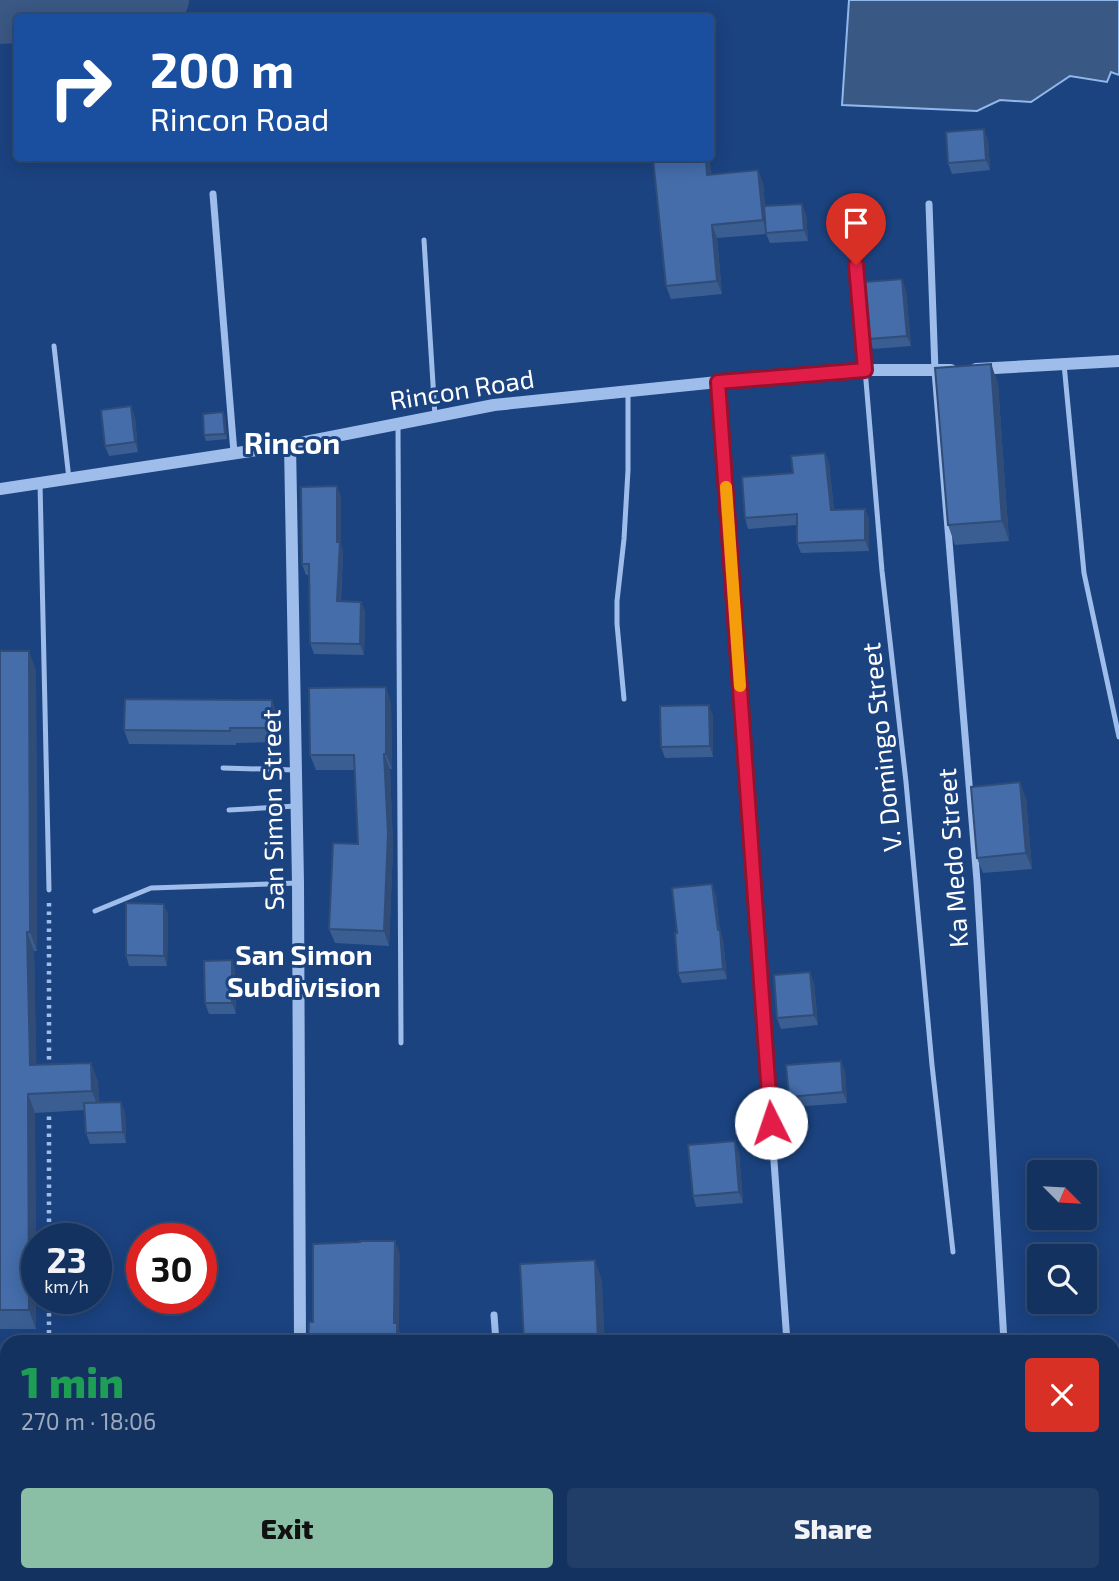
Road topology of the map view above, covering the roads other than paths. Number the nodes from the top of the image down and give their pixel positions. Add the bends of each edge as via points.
1 (214, 194) dead end
2 (929, 204) dead end
3 (854, 238) dead end
4 (424, 240) dead end
5 (54, 346) dead end
6 (1119, 361) edge
7 (1064, 364) junction
8 (865, 370) junction
9 (934, 371) junction
10 (718, 382) junction
11 (628, 391) junction
12 (435, 416) junction
13 (398, 423) junction
14 (290, 444) junction
15 (234, 453) junction
16 (69, 479) junction
17 (40, 483) junction
18 (0, 489) edge
19 (624, 699) dead end
20 (1119, 737) edge
21 (223, 768) dead end
22 (295, 770) junction
23 (296, 806) junction
24 (229, 810) dead end
25 (298, 883) junction
26 (49, 890) road end
27 (95, 911) dead end
28 (401, 1043) dead end
29 (953, 1252) dead end
30 (494, 1315) dead end
31 (300, 1335) edge
32 (495, 1335) edge
33 (786, 1335) edge
34 (1004, 1335) edge

1 - 15 street
2 - 9 street, Ka Medo Street
3 - 8 lane, V. Domingo Street
4 - 12 lane
5 - 16 lane
6 - 7 street, Rincon Road
7 - 9 street, Rincon Road
7 - 20 lane via 1084,573
8 - 9 street, Rincon Road
8 - 10 street, Rincon Road
8 - 29 lane, V. Domingo Street
9 - 34 street, Ka Medo Street via 977,881
10 - 11 street, Rincon Road
10 - 33 street
11 - 12 street, Rincon Road
11 - 19 lane via 628,470 617,601
12 - 13 street, Rincon Road
13 - 14 street, Rincon Road
13 - 28 lane
14 - 15 street, Rincon Road
14 - 22 street, San Simon Street
15 - 16 street, Rincon Road
16 - 17 street, Rincon Road
17 - 18 street, Rincon Road
17 - 26 lane
21 - 22 lane
22 - 23 street, San Simon Street
23 - 24 lane
23 - 25 street, San Simon Street
25 - 27 lane via 151,888
25 - 31 street, San Simon Street
30 - 32 street

